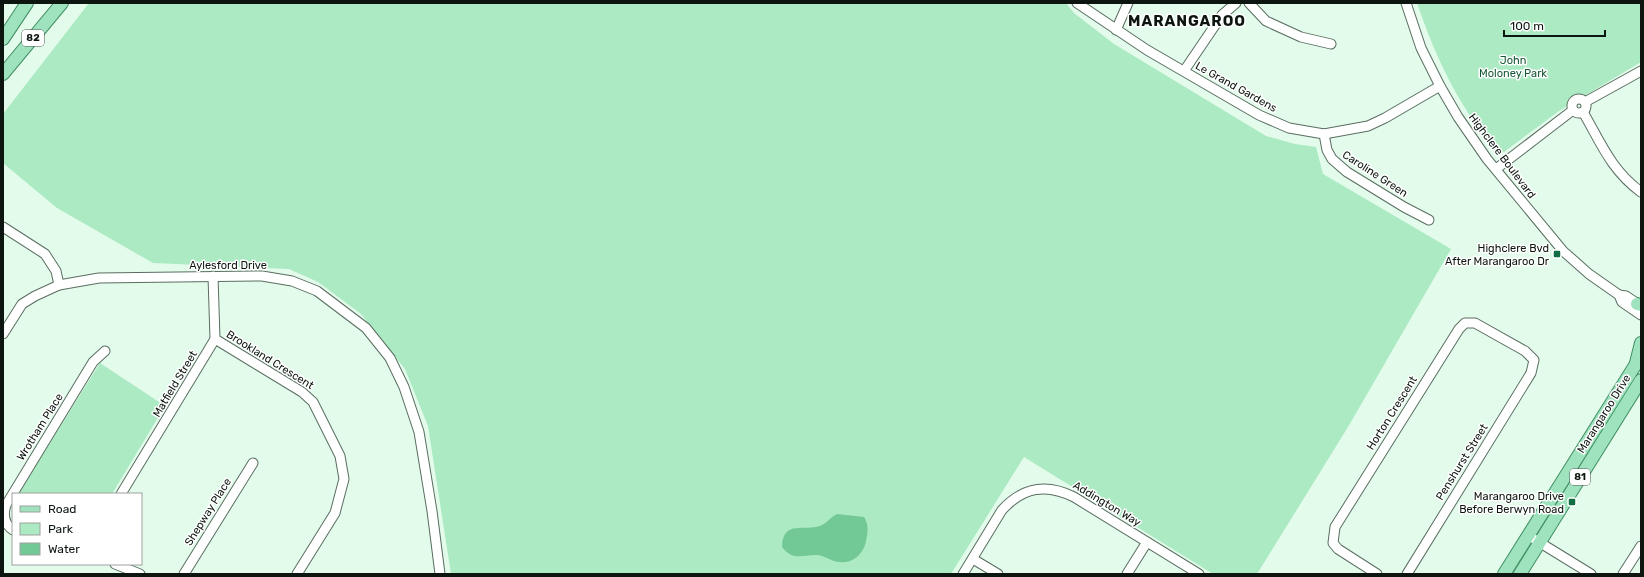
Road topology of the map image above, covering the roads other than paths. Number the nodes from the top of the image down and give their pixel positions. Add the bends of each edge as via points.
1 (27, 3) edge
2 (62, 3) edge
3 (1077, 3) edge
4 (1128, 3) edge
5 (1236, 3) edge
6 (1248, 3) edge
7 (1406, 3) edge
8 (1116, 30) junction
9 (3, 39) edge
10 (1331, 44) dead end
11 (1184, 71) junction
12 (1641, 72) edge
13 (3, 74) edge
14 (1440, 86) junction
15 (1585, 102) junction
16 (1573, 110) junction
17 (1583, 112) junction
18 (1324, 134) junction
19 (1496, 169) junction
20 (1641, 192) edge
21 (1429, 220) dead end
22 (3, 227) edge
23 (213, 276) junction
24 (59, 284) junction
25 (1619, 296) junction
26 (1640, 305) edge
27 (1641, 315) edge
28 (3, 334) edge
29 (215, 339) junction
30 (1641, 343) edge
31 (105, 350) dead end
32 (1534, 360) joint
33 (1638, 360) edge
34 (1641, 380) edge
35 (253, 463) dead end
36 (13, 493) edge
37 (122, 493) edge
38 (12, 495) edge
39 (12, 529) edge
40 (1528, 536) junction
41 (1540, 542) junction
42 (1146, 544) junction
43 (1641, 546) edge
44 (975, 560) junction
45 (118, 565) edge
46 (140, 574) edge
47 (184, 574) edge
48 (297, 574) edge
49 (440, 574) edge
50 (963, 574) edge
51 (968, 574) edge
52 (998, 574) edge
53 (1127, 574) edge
54 (1190, 574) edge
55 (1199, 574) edge
56 (1377, 574) edge
57 (1407, 574) edge
58 (1504, 574) edge
59 (1520, 574) edge
60 (1591, 574) edge
61 (1623, 574) edge

1 - 9 main road, 82
2 - 13 main road, 82
3 - 8 street, Le Grand Gardens
4 - 8 street
5 - 11 street via 1222,15
6 - 10 street via 1266,21 1301,37
7 - 14 street, Highclere Boulevard via 1421,48
8 - 11 street, Le Grand Gardens
11 - 18 street, Le Grand Gardens via 1258,115 1289,128
12 - 15 street
14 - 18 street, Le Grand Gardens via 1368,126
14 - 19 street, Highclere Boulevard via 1458,117
15 - 16 street via 1575,99 1572,104
15 - 17 street via 1586,108
16 - 17 street
16 - 19 street
17 - 20 street via 1611,163
18 - 21 street, Caroline Green via 1332,160 1404,207
19 - 25 street, Highclere Boulevard via 1563,251
22 - 24 street via 45,254 56,271
23 - 24 street, Aylesford Drive via 99,278
23 - 29 street
23 - 49 street, Aylesford Drive via 262,276 292,280 317,291 366,328 390,358 404,387 419,432
24 - 28 street, Aylesford Drive via 22,304
25 - 26 street, Highclere Boulevard via 1626,296
25 - 27 street, Highclere Boulevard via 1622,302
29 - 37 street, Matfield Street
29 - 48 street, Brookland Crescent via 302,392 313,402 340,456 344,479 335,513
30 - 33 main road, Marangaroo Drive
31 - 36 street, Wrotham Place via 94,362
32 - 56 street, Horton Crescent via 1525,351 1475,323 1465,323 1459,329 1335,527 1333,543 1338,549
32 - 57 street, Penshurst Street via 1531,373
33 - 40 main road, Marangaroo Drive / 81
34 - 41 main road, Marangaroo Drive / 81
35 - 47 street, Shepway Place
38 - 39 street, Wrotham Place via 4,513 5,520
40 - 41 street
40 - 58 main road, Marangaroo Drive / 81
41 - 59 main road, Marangaroo Drive / 81
41 - 60 street
42 - 44 street, Addington Way via 1071,500 1043,493 1028,496 1011,507
42 - 53 street
42 - 54 street, Addington Way
42 - 55 street, Addington Way
43 - 61 street
44 - 50 street, Addington Way
44 - 51 street, Addington Way
44 - 52 street
45 - 46 street

